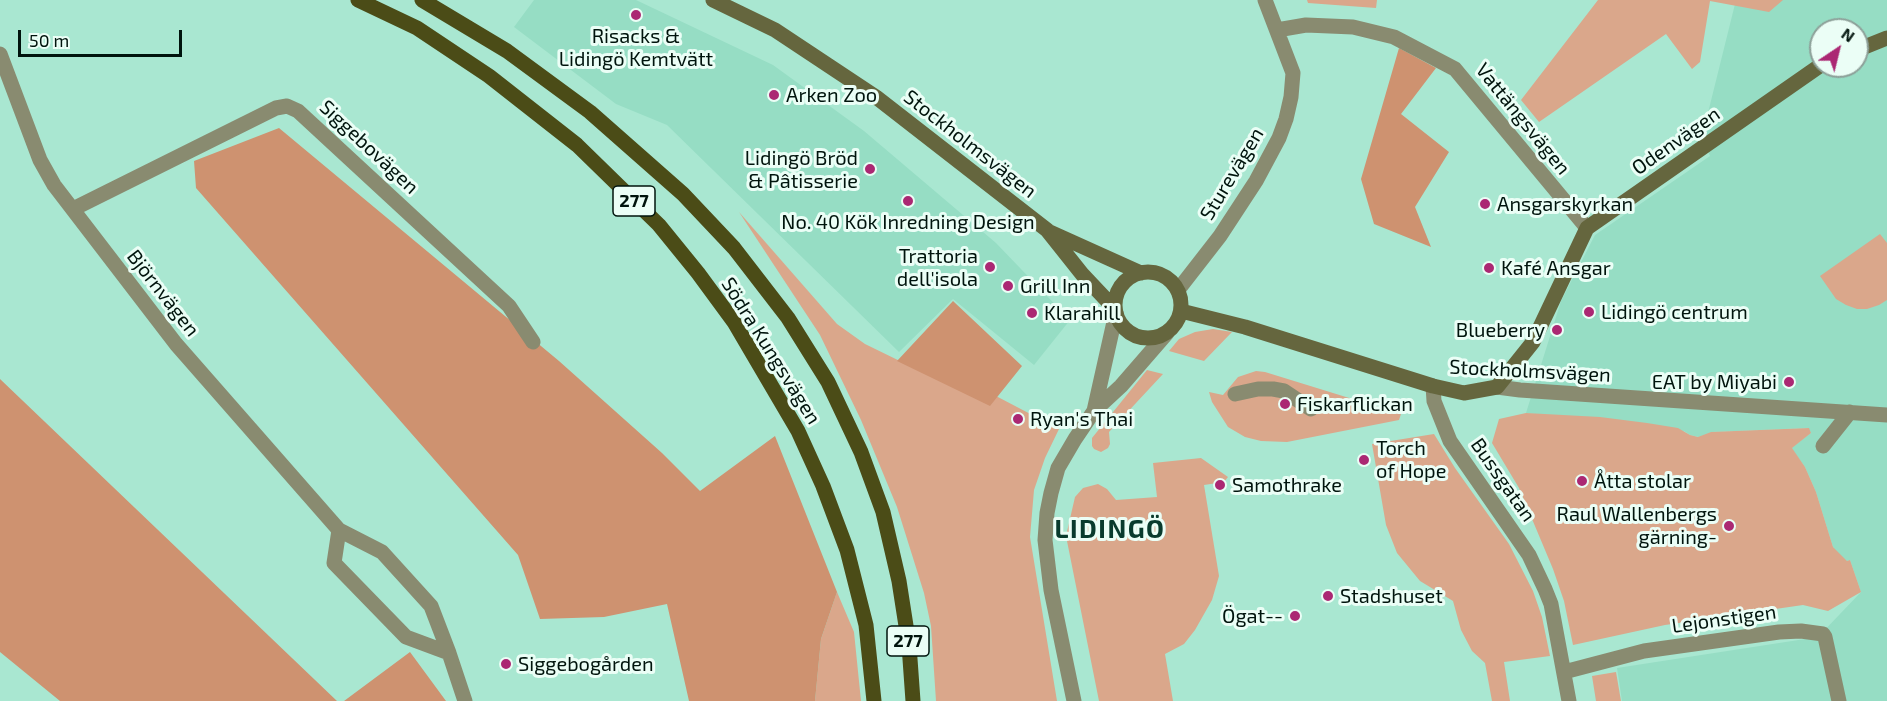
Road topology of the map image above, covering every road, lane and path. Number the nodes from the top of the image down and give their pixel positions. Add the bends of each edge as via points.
1 (358, 0) edge
2 (422, 0) edge
3 (713, 0) edge
4 (1265, 0) edge
5 (1277, 30) junction
6 (1887, 38) edge
7 (1869, 45) edge
8 (0, 54) edge
9 (1809, 74) edge
10 (73, 209) junction
11 (1587, 228) junction
12 (1047, 230) junction
13 (1140, 273) junction
14 (1178, 290) junction
15 (1115, 311) junction
16 (1181, 311) junction
17 (1167, 333) junction
18 (533, 342) dead end
19 (1433, 386) junction
20 (1497, 387) junction
21 (1235, 394) dead end
22 (1311, 409) dead end
23 (1094, 411) junction
24 (1850, 412) junction
25 (1887, 415) edge
26 (1823, 446) dead end
27 (339, 530) junction
28 (449, 653) junction
29 (1564, 672) junction
30 (465, 701) edge
31 (874, 701) edge
32 (913, 701) edge
33 (1074, 701) edge
34 (1569, 701) edge
35 (1839, 701) edge

1 - 31 main road, Södra Kungsvägen / 277 via 426,34 489,76 577,145 660,225 698,273 734,322 787,411 823,486 847,550 863,615
2 - 32 main road, Södra Kungsvägen / 277 via 507,51 590,112 690,202 734,248 788,318 828,382 861,452 883,512 899,580
3 - 12 street, Stockholmsvägen via 776,30 876,97
4 - 5 street, Sturevägen
5 - 11 street, Vattängsvägen via 1306,25 1353,27 1394,37 1455,69
5 - 14 street, Sturevägen via 1293,73 1280,138 1220,236
6 - 7 street
8 - 10 street, Björnvägen via 40,160
9 - 11 street, Odenvägen
10 - 18 street, Siggebovägen via 287,106 298,111 509,306
10 - 27 street, Björnvägen via 176,344
11 - 20 street, Odenvägen via 1533,342
12 - 13 street, Stockholmsvägen
12 - 15 street, Stockholmsvägen
13 - 14 street, Stockholmsvägen via 1161,274
13 - 15 street via 1122,284
14 - 16 street
15 - 17 street, Stockholmsvägen via 1121,325 1137,337 1149,339
15 - 23 street
16 - 17 street
16 - 19 street, Stockholmsvägen
17 - 23 street
19 - 20 street, Stockholmsvägen via 1464,393
19 - 29 street, Bussgatan via 1434,401 1450,441 1538,573 1551,604
20 - 24 street, Stockholmsvägen
21 - 22 street via 1258,389 1284,391
23 - 33 street via 1058,468 1047,513 1051,590
24 - 25 street, Stockholmsvägen
24 - 26 street
27 - 28 street, Björnvägen via 382,552 431,606
27 - 28 street via 334,562 406,637
28 - 30 street, Björnvägen
29 - 34 street, Bussgatan
29 - 35 street, Lejonstigen via 1644,651 1801,631 1825,637

